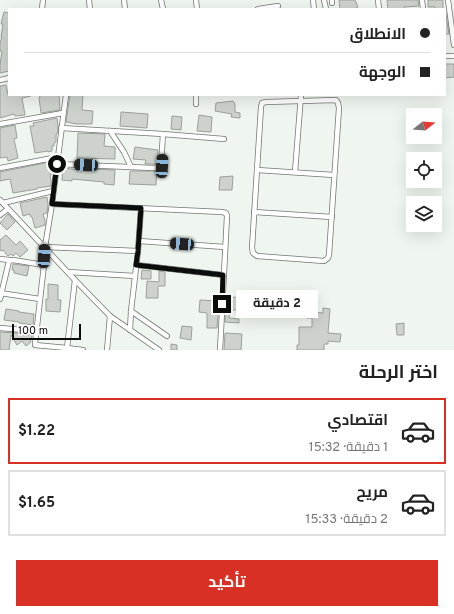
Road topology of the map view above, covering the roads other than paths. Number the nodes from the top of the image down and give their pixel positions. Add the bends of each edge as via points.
1 (278, 0) edge
2 (448, 0) edge
3 (279, 8) edge
4 (454, 45) edge
5 (66, 96) edge
6 (196, 96) edge
7 (301, 96) edge
8 (301, 101) junction
9 (196, 104) dead end
10 (63, 113) junction
11 (0, 124) edge
12 (61, 128) junction
13 (110, 131) junction
14 (163, 134) junction
15 (224, 139) dead end
16 (58, 157) junction
17 (57, 164) junction
18 (131, 167) junction
19 (0, 168) edge
20 (257, 170) junction
21 (295, 172) junction
22 (334, 175) junction
23 (54, 192) junction
24 (2, 202) edge
25 (52, 204) junction
26 (141, 208) junction
27 (8, 209) junction
28 (254, 212) junction
29 (0, 214) edge
30 (332, 218) junction
31 (139, 241) junction
32 (45, 248) junction
33 (225, 248) junction
34 (138, 251) junction
35 (0, 259) edge
36 (10, 260) junction
37 (44, 265) junction
38 (136, 265) junction
39 (68, 272) junction
40 (223, 275) junction
41 (135, 276) junction
42 (74, 280) junction
43 (1, 293) edge
44 (40, 298) junction
45 (0, 299) edge
46 (130, 311) junction
47 (110, 316) junction
48 (0, 328) edge
49 (36, 330) junction
50 (130, 330) junction
51 (167, 336) dead end
52 (67, 348) junction
53 (56, 349) edge
54 (83, 350) edge
55 (107, 350) edge
56 (159, 350) edge
57 (220, 350) edge

1 - 3 street
2 - 4 street
5 - 10 street
6 - 9 street
7 - 8 street
8 - 20 street via 262,103
8 - 21 street
8 - 22 street via 336,100 338,103
10 - 11 street
10 - 12 street
12 - 13 street
12 - 16 street
13 - 14 street
13 - 18 street
14 - 15 street
14 - 18 street via 162,166
16 - 17 street
16 - 19 street
17 - 18 street
17 - 23 street
20 - 21 street
20 - 28 street
21 - 22 street
22 - 30 street
23 - 24 street
23 - 25 street
24 - 27 street
25 - 26 street
25 - 32 street
26 - 31 street
26 - 33 street via 222,212 227,216
27 - 29 street
27 - 32 street
28 - 30 street
28 - 30 street via 252,248 257,256 324,261 329,255
31 - 33 street
31 - 34 street
32 - 34 street
32 - 37 street
32 - 39 street
33 - 40 street
34 - 38 street
35 - 36 street
36 - 37 street
36 - 43 street
37 - 44 street
38 - 40 street
38 - 41 street
39 - 41 street
39 - 42 street
40 - 57 street
41 - 46 street
42 - 47 street
42 - 52 street
43 - 44 street
43 - 45 street
44 - 49 street
46 - 50 street
46 - 51 street
47 - 50 street
47 - 55 street
48 - 49 street
49 - 53 street via 35,345
50 - 56 street
52 - 53 street
52 - 54 street

